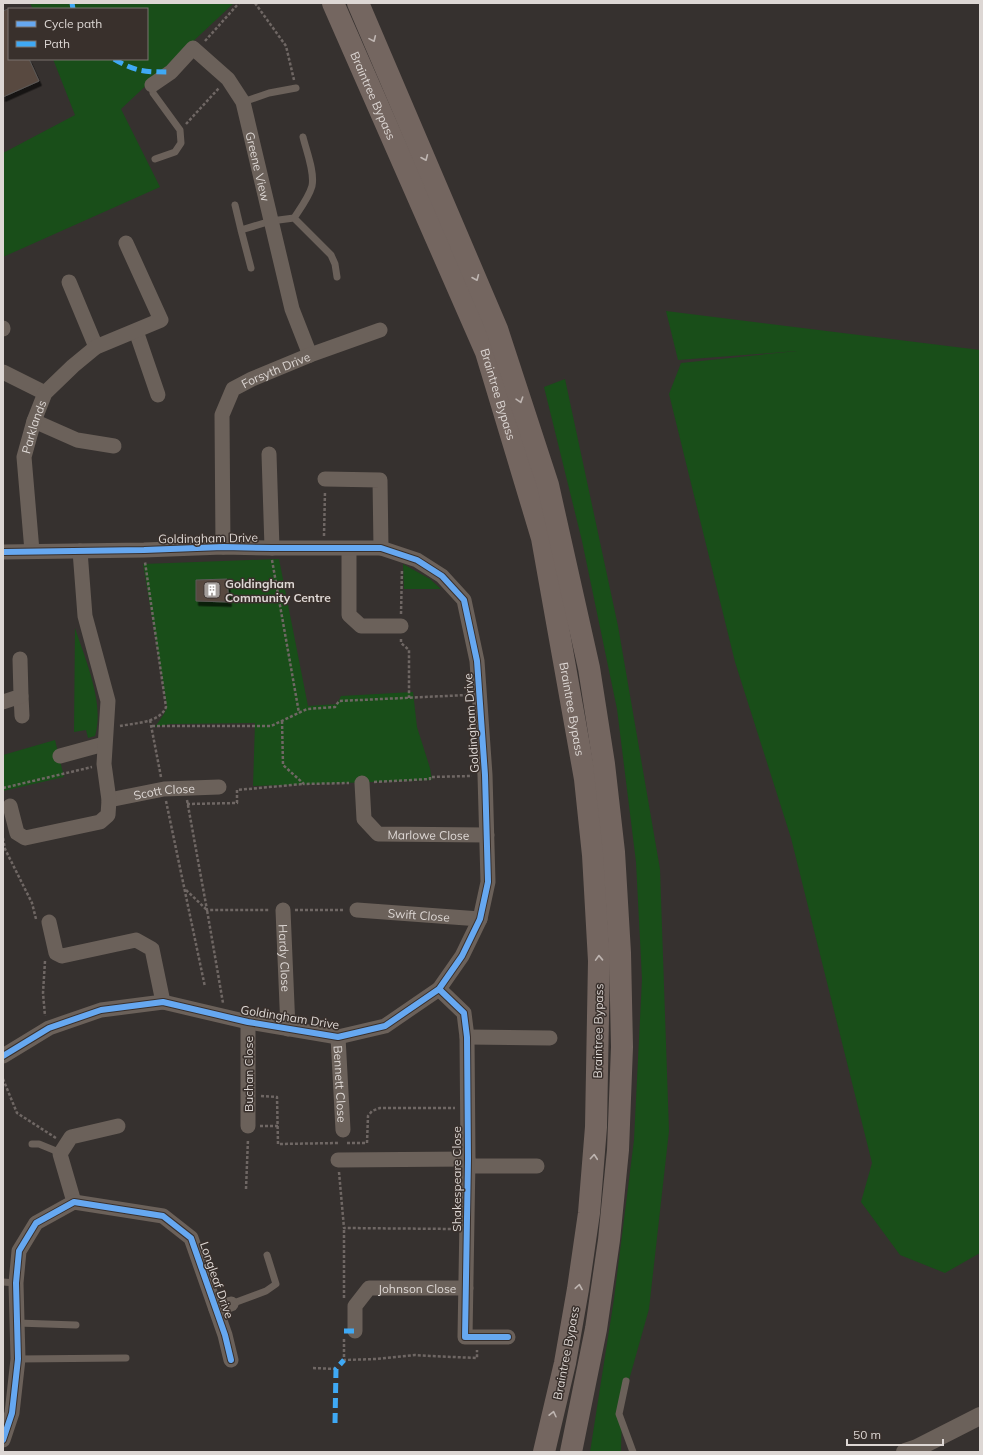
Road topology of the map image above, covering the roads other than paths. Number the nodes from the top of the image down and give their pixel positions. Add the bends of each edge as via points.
1 (332, 3) edge
2 (358, 3) edge
3 (152, 86) joint
4 (296, 88) road end
5 (243, 102) junction
6 (303, 137) dead end
7 (155, 159) dead end
8 (235, 204) dead end
9 (294, 218) junction
10 (271, 221) junction
11 (241, 230) junction
12 (126, 243) dead end
13 (251, 268) dead end
14 (337, 277) dead end
15 (69, 282) dead end
16 (136, 330) junction
17 (380, 330) dead end
18 (96, 347) junction
19 (310, 355) junction
20 (3, 372) edge
21 (45, 394) junction
22 (158, 395) dead end
23 (34, 421) junction
24 (114, 446) dead end
25 (269, 454) dead end
26 (325, 479) road end
27 (223, 547) junction
28 (271, 548) junction
29 (380, 548) junction
30 (349, 549) junction
31 (32, 551) junction
32 (80, 551) junction
33 (3, 552) edge
34 (401, 626) dead end
35 (20, 659) dead end
36 (21, 696) junction
37 (3, 702) edge
38 (22, 716) dead end
39 (104, 744) junction
40 (60, 756) dead end
41 (362, 783) dead end
42 (219, 787) dead end
43 (109, 800) junction
44 (10, 806) dead end
45 (487, 835) junction
46 (283, 910) road end
47 (357, 910) road end
48 (480, 919) junction
49 (43, 923) road end
50 (439, 989) junction
51 (163, 1002) junction
52 (248, 1022) junction
53 (288, 1029) junction
54 (338, 1037) junction
55 (467, 1037) junction
56 (550, 1038) dead end
57 (3, 1056) edge
58 (118, 1126) dead end
59 (248, 1126) road end
60 (340, 1137) road end
61 (32, 1144) dead end
62 (64, 1148) junction
63 (338, 1160) road end
64 (468, 1162) junction
65 (537, 1166) dead end
66 (74, 1202) junction
67 (266, 1256) dead end
68 (10, 1282) edge
69 (466, 1288) junction
70 (231, 1304) joint
71 (216, 1309) junction
72 (17, 1323) junction
73 (76, 1324) dead end
74 (349, 1335) road end
75 (508, 1337) dead end
76 (126, 1358) dead end
77 (18, 1359) junction
78 (231, 1360) dead end
79 (626, 1381) dead end
80 (980, 1416) edge
81 (3, 1440) edge
82 (544, 1452) edge
83 (571, 1452) edge
84 (634, 1452) edge
85 (905, 1452) edge

82 -> 1 highway, Braintree Bypass via 565,1363 578,1289 589,1213 596,1127 599,961 593,855 585,779 542,538 486,352
2 -> 83 highway, Braintree Bypass via 497,329 548,485 589,668 604,764 614,852 620,953 622,1047 618,1142 609,1240 596,1329
3 - 5 street, Greene View via 193,48 228,79
3 - 7 lane via 153,93 180,130 181,143 175,152
4 - 5 lane via 268,93
5 - 10 street, Greene View
6 - 9 lane via 313,175 312,186
8 - 11 lane
9 - 10 lane
9 - 14 lane via 330,255 335,264
10 - 11 lane
10 - 19 street, Greene View via 292,310
11 - 13 lane
12 - 16 street, Parklands via 161,320
15 - 18 street
16 - 18 street, Parklands
16 - 22 street
17 - 19 street, Forsyth Drive
18 - 21 street, Parklands
19 - 27 street, Forsyth Drive via 233,389 222,415
20 - 21 street
21 - 23 street, Parklands
23 - 24 street via 77,440
23 - 31 street, Parklands via 24,457
25 - 28 street
26 - 29 street via 380,480
27 - 28 street, Goldingham Drive
27 - 32 street, Goldingham Drive
28 - 30 street, Goldingham Drive
29 - 30 street, Goldingham Drive
29 - 45 street, Goldingham Drive via 417,560 442,576 464,600 477,661
30 - 34 street via 349,615 361,626
31 - 32 street, Goldingham Drive
31 - 33 street, Goldingham Drive
32 - 39 street via 85,616 108,701
35 - 36 street
36 - 37 street
36 - 38 street
39 - 40 street
39 - 43 street
41 - 45 street, Marlowe Close via 364,819 378,834
42 - 43 street, Scott Close via 164,789
43 - 44 street via 108,815 100,822 25,838 17,833
45 - 48 street, Goldingham Drive via 488,882
46 - 53 street, Hardy Close
47 - 48 street, Swift Close
48 - 50 street, Goldingham Drive via 462,956
49 - 51 street via 56,953 62,956 136,940 152,949
50 - 54 street, Goldingham Drive via 385,1026
50 - 55 street, Shakespeare Close via 464,1013
51 - 52 street, Goldingham Drive
51 - 57 street via 101,1010 49,1028
52 - 53 street, Goldingham Drive
52 - 59 street, Buchan Close
53 - 54 street, Goldingham Drive
54 - 60 street, Bennett Close
55 - 56 street
55 - 64 street, Shakespeare Close
58 - 62 street via 100,1135 71,1137
61 - 62 lane
62 - 66 street via 60,1154
63 - 64 street
64 - 65 street
64 - 69 street, Shakespeare Close
66 - 68 street via 36,1223 19,1251
66 - 71 street, Longleaf Drive via 163,1216 191,1238
67 - 70 lane via 276,1284 266,1291
68 - 72 street
69 - 74 street, Johnson Close via 368,1288 355,1306
69 - 75 street, Shakespeare Close via 465,1337
70 - 71 street, Longleaf Drive
71 - 78 street, Longleaf Drive
72 - 73 lane
72 - 77 street
76 - 77 lane
77 - 81 street via 12,1413
79 - 84 lane via 618,1414
80 - 85 street

